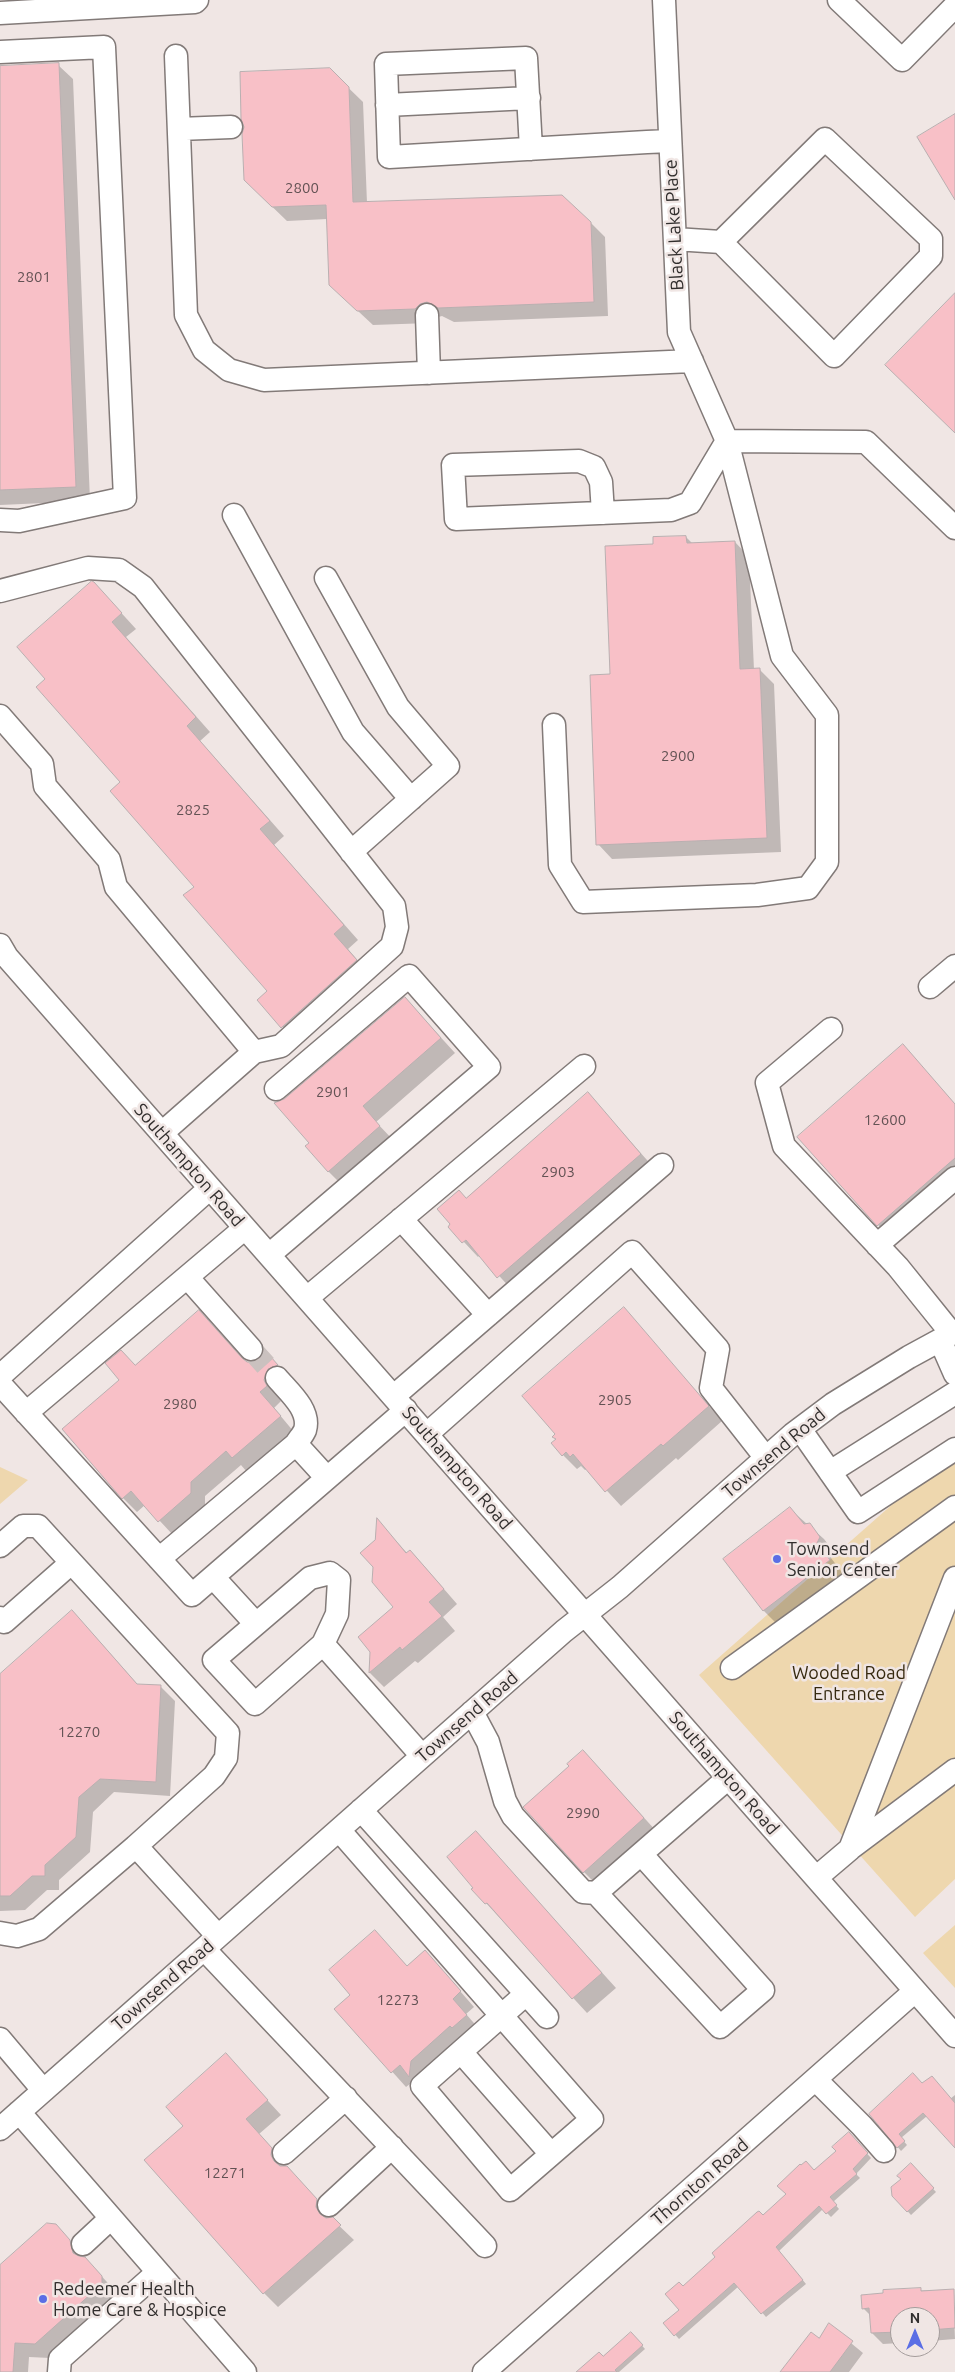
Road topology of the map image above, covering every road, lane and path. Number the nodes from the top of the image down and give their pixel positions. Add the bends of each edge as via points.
1 (197, 0) edge
2 (664, 0) edge
3 (839, 0) edge
4 (156, 2) edge
5 (955, 6) edge
6 (0, 13) edge
7 (0, 52) edge
8 (176, 56) dead end
9 (528, 98) junction
10 (388, 105) junction
11 (231, 127) dead end
12 (178, 129) junction
13 (670, 141) junction
14 (531, 149) junction
15 (674, 239) junction
16 (721, 242) junction
17 (427, 315) dead end
18 (692, 361) junction
19 (429, 373) junction
20 (727, 440) junction
21 (603, 513) junction
22 (234, 516) dead end
23 (0, 520) edge
24 (954, 528) edge
25 (326, 578) dead end
26 (0, 591) edge
27 (0, 716) edge
28 (554, 725) dead end
29 (411, 799) junction
30 (351, 852) junction
31 (0, 946) edge
32 (955, 966) edge
33 (930, 987) dead end
34 (831, 1029) dead end
35 (254, 1052) junction
36 (584, 1066) dead end
37 (276, 1089) dead end
38 (162, 1133) junction
39 (662, 1165) dead end
40 (955, 1178) edge
41 (210, 1188) junction
42 (401, 1219) junction
43 (245, 1228) junction
44 (877, 1245) junction
45 (269, 1255) junction
46 (188, 1277) junction
47 (307, 1298) junction
48 (488, 1315) junction
49 (949, 1335) edge
50 (251, 1349) tunnel mouth
51 (955, 1374) edge
52 (0, 1376) edge
53 (277, 1378) tunnel mouth
54 (0, 1384) edge
55 (955, 1393) edge
56 (400, 1403) junction
57 (26, 1413) junction
58 (800, 1429) junction
59 (427, 1434) junction
60 (296, 1444) junction
61 (955, 1449) edge
62 (766, 1458) junction
63 (830, 1472) junction
64 (327, 1478) junction
65 (955, 1507) edge
66 (0, 1546) edge
67 (159, 1559) junction
68 (71, 1563) junction
69 (213, 1577) junction
70 (955, 1578) edge
71 (585, 1614) junction
72 (0, 1618) edge
73 (256, 1624) junction
74 (323, 1644) junction
75 (732, 1668) dead end
76 (472, 1712) junction
77 (422, 1756) junction
78 (955, 1770) edge
79 (727, 1779) junction
80 (361, 1810) junction
81 (339, 1830) junction
82 (136, 1846) junction
83 (850, 1849) junction
84 (642, 1855) junction
85 (817, 1877) junction
86 (596, 1893) junction
87 (0, 1933) edge
88 (211, 1943) junction
89 (915, 1991) junction
90 (526, 1994) junction
91 (502, 2016) junction
92 (547, 2017) dead end
93 (955, 2036) edge
94 (0, 2040) edge
95 (461, 2052) junction
96 (816, 2080) junction
97 (43, 2090) junction
98 (346, 2098) junction
99 (19, 2112) junction
100 (0, 2129) edge
101 (392, 2147) junction
102 (884, 2151) dead end
103 (284, 2153) dead end
104 (551, 2154) junction
105 (328, 2204) dead end
106 (111, 2218) junction
107 (84, 2244) dead end
108 (485, 2246) dead end
109 (158, 2272) junction
110 (59, 2372) edge
111 (245, 2372) edge
112 (484, 2372) edge

1 - 4 street
2 - 13 street, Black Lake Place
3 - 5 street via 902,60
4 - 6 street
7 - 23 street via 104,47 125,498 19,521
8 - 12 street
9 - 10 street
9 - 10 street via 526,58 386,64
9 - 14 street
10 - 14 street via 389,157
11 - 12 street
12 - 19 street via 186,315 204,350 230,370 264,380
13 - 14 street
13 - 15 street, Black Lake Place
15 - 16 street
15 - 18 street, Black Lake Place via 678,332
16 - 16 street via 834,356 931,256 931,239 825,139
17 - 19 street
18 - 19 street
18 - 20 street, Black Lake Place
20 - 21 street via 690,503 671,510
20 - 24 street via 866,442
20 - 28 street, Black Lake Place via 782,656 827,714 827,862 808,888 757,895 583,902 560,865
21 - 21 street via 456,519 453,465 579,461 594,467 601,482
22 - 29 street via 353,732
25 - 29 street via 398,706 448,766
26 - 30 street via 88,568 119,570 143,587
27 - 35 street via 42,764 45,786 109,860 116,887
29 - 30 street
30 - 35 street via 394,906 397,927 392,946 281,1046
31 - 38 street, Southampton Road
32 - 33 street
34 - 44 street via 767,1083 784,1146
35 - 38 street
36 - 42 street
37 - 45 street via 409,976 489,1067
38 - 41 street, Southampton Road
39 - 48 street
40 - 44 street
41 - 43 street, Southampton Road
41 - 52 street
42 - 47 street
42 - 48 street
43 - 45 street, Southampton Road
43 - 46 street
44 - 49 street
45 - 47 street, Southampton Road
46 - 50 street
46 - 57 street
47 - 56 street, Southampton Road
48 - 56 street
49 - 51 street
49 - 58 street, Townsend Road via 833,1404
53 - 60 street via 305,1414 305,1430
54 - 57 street
55 - 63 street
56 - 59 street, Southampton Road
56 - 64 street
57 - 67 street
58 - 62 street, Townsend Road
58 - 63 street
59 - 62 street via 632,1252 718,1349 711,1388
59 - 71 street, Southampton Road
60 - 64 street
60 - 67 street
61 - 63 street via 858,1512
62 - 71 street, Townsend Road
64 - 69 street
65 - 75 street
66 - 68 street via 23,1526 38,1526
67 - 69 street via 192,1596
68 - 72 street via 4,1622
68 - 82 street via 228,1733 226,1758 214,1776
69 - 73 street
70 - 83 street
71 - 76 street, Townsend Road
71 - 79 street, Southampton Road
73 - 74 street via 310,1578 330,1573 339,1580 337,1614
73 - 74 street via 214,1660 255,1704
74 - 77 street
76 - 77 street, Townsend Road
76 - 86 street via 488,1742 505,1801 513,1816 582,1892
77 - 80 street, Townsend Road
78 - 83 street
79 - 84 street
79 - 85 street, Southampton Road
80 - 81 street, Townsend Road
80 - 90 street
81 - 88 street, Townsend Road
81 - 91 street
82 - 87 street via 39,1929 17,1936
82 - 88 street
83 - 85 street
84 - 86 street
84 - 86 street via 763,1990 720,2027
85 - 89 street, Southampton Road
88 - 97 street, Townsend Road
88 - 98 street
89 - 93 street, Southampton Road
89 - 96 street, Thornton Road
90 - 91 street
90 - 92 street
91 - 95 street
91 - 104 street via 592,2118
94 - 97 street
95 - 104 street
95 - 104 street via 422,2086 510,2190
96 - 102 street
96 - 112 street, Thornton Road
97 - 99 street, Townsend Road
98 - 101 street
98 - 103 street
99 - 100 street, Townsend Road
99 - 106 street
101 - 105 street
101 - 108 street
106 - 107 street
106 - 109 street
109 - 110 street via 60,2359
109 - 111 street

